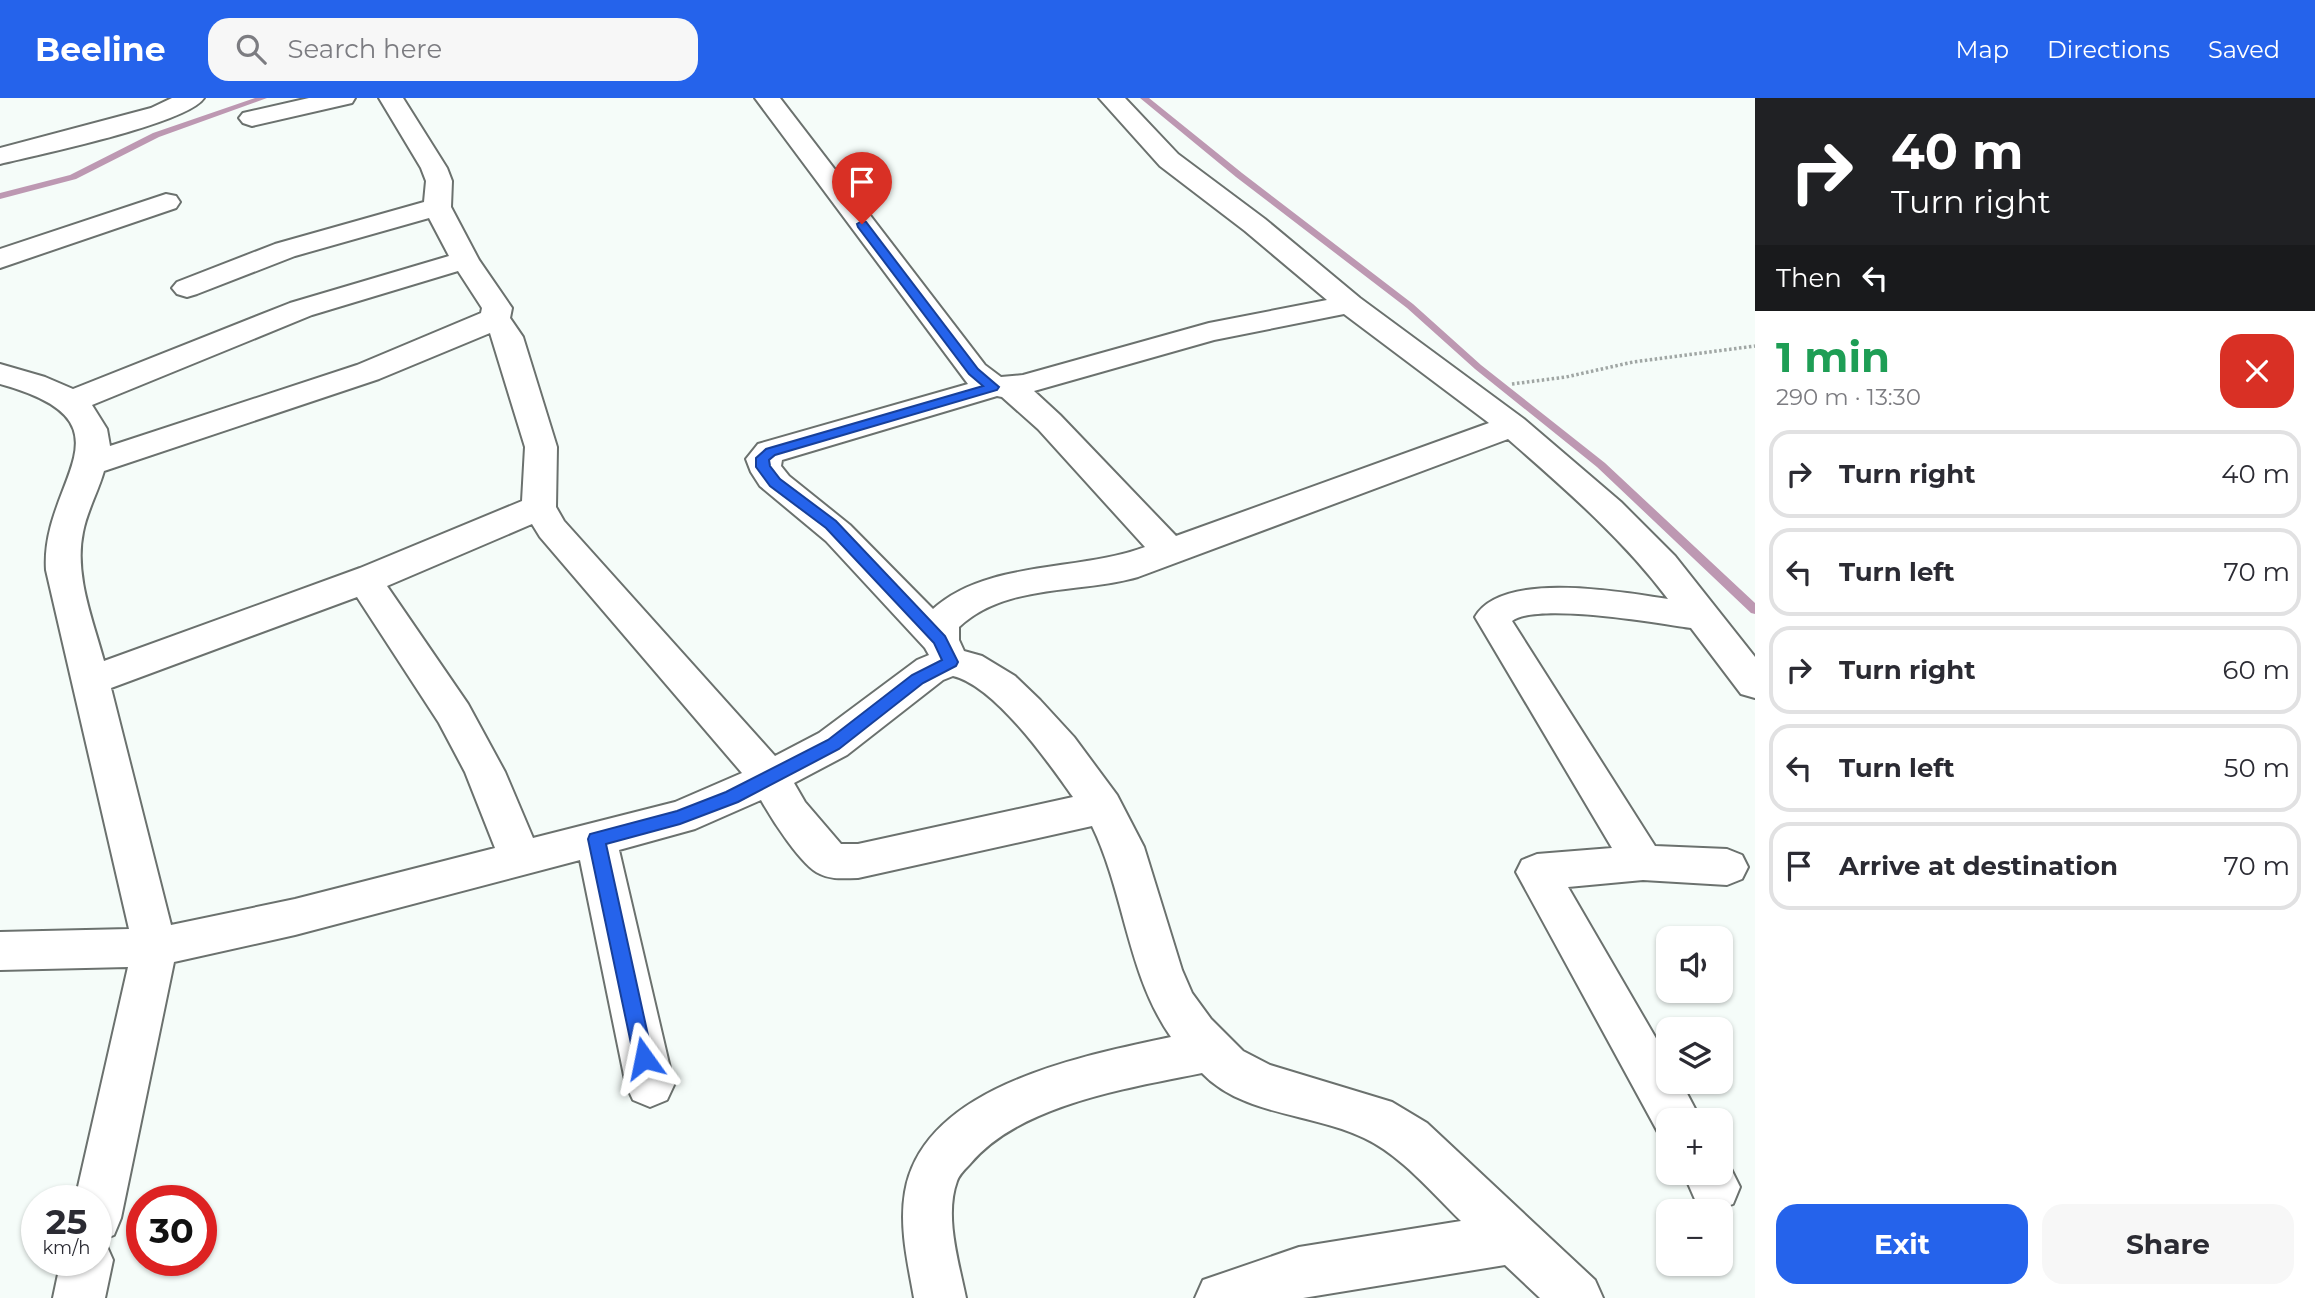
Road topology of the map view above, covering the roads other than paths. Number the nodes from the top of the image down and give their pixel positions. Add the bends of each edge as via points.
1 (342, 98) edge
2 (391, 98) edge
3 (767, 98) edge
4 (1111, 98) edge
5 (194, 100) edge
6 (252, 118) dead end
7 (0, 156) edge
8 (166, 202) dead end
9 (437, 207) junction
10 (0, 259) edge
11 (465, 260) junction
12 (187, 288) dead end
13 (1350, 304) junction
14 (495, 318) junction
15 (0, 374) edge
16 (1001, 387) junction
17 (70, 402) junction
18 (1513, 426) junction
19 (90, 464) junction
20 (539, 508) junction
21 (1169, 551) junction
22 (364, 580) junction
23 (1700, 616) junction
24 (945, 651) junction
25 (90, 680) junction
26 (1755, 684) edge
27 (769, 777) junction
28 (1103, 807) junction
29 (596, 839) junction
30 (520, 859) junction
31 (1643, 863) junction
32 (1727, 867) dead end
33 (155, 947) junction
34 (0, 951) edge
35 (1210, 1050) junction
36 (650, 1085) dead end
37 (1670, 1108) edge
38 (103, 1185) edge
39 (1514, 1238) junction
40 (84, 1276) edge
41 (79, 1298) edge
42 (940, 1298) edge
43 (1221, 1298) edge
44 (1577, 1298) edge

1 - 6 street
2 - 9 street via 434,168 439,181
3 - 16 street via 974,372
4 - 13 street via 1169,160
5 - 7 street
8 - 10 street
9 - 11 street
9 - 12 street via 285,250
11 - 14 street via 497,308
11 - 17 street via 301,309
13 - 16 street via 1228,327
13 - 18 street
14 - 19 street via 368,372
14 - 20 street via 510,345 541,447
15 - 17 street
16 - 21 street via 1049,422
16 - 24 street via 762,458 775,482 831,524
17 - 19 street via 89,419 93,430
18 - 21 street
18 - 23 street via 1609,510 1662,565
19 - 25 street via 66,530 62,559
20 - 22 street
20 - 27 street via 552,529
21 - 24 street via 1110,572 1040,580 992,592 948,614 939,630
22 - 25 street
22 - 30 street via 454,714 485,772
23 - 26 street
23 - 31 street via 1553,601 1511,604 1493,617
24 - 27 street via 917,679 833,744
24 - 28 street via 1001,687 1060,748
25 - 33 street
27 - 28 street via 790,814 831,861 858,860
27 - 29 street via 680,817
28 - 35 street via 1123,847 1175,1006
29 - 30 street
29 - 36 street
30 - 33 street via 295,917
31 - 32 street
31 - 37 street via 1537,872
33 - 34 street
33 - 38 street
35 - 39 street via 1226,1066 1260,1084 1375,1118 1410,1139
35 - 42 street via 1063,1086 993,1116 965,1134 939,1163 929,1195 929,1236
39 - 43 street via 1299,1273
39 - 44 street
40 - 41 street

